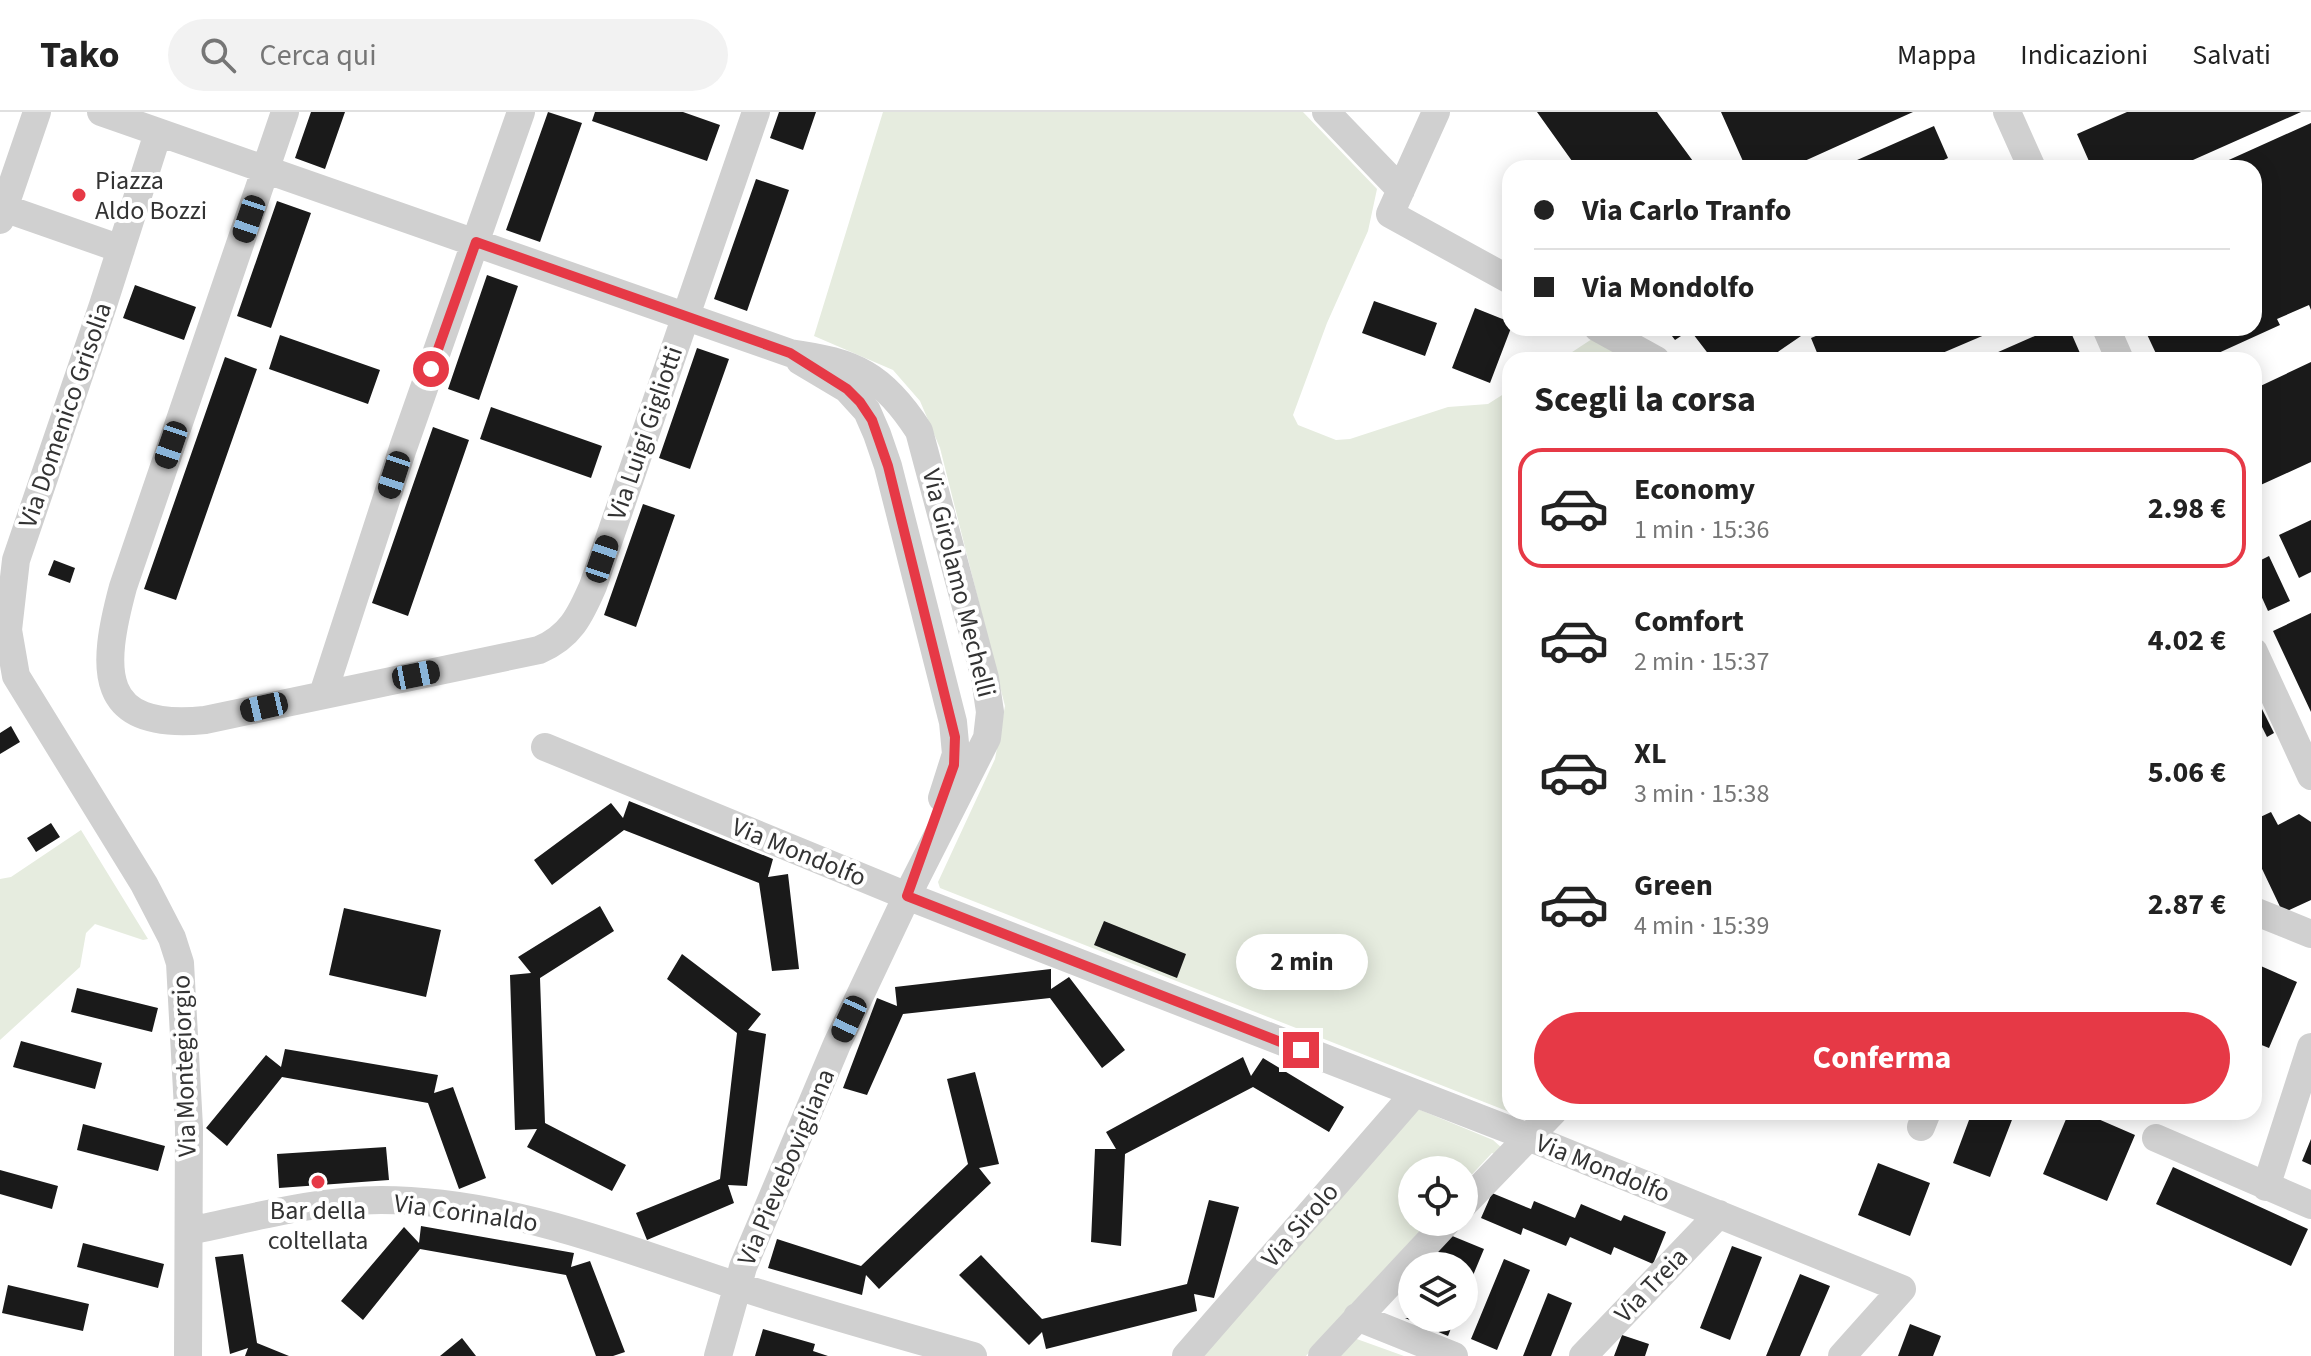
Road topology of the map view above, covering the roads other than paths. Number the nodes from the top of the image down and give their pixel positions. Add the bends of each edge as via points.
1 (37, 112) edge
2 (101, 112) edge
3 (285, 112) edge
4 (521, 112) edge
5 (756, 112) edge
6 (1326, 112) edge
7 (1436, 112) edge
8 (2007, 112) edge
9 (158, 133) junction
10 (2028, 160) edge
11 (265, 171) junction
12 (1401, 190) junction
13 (2, 214) edge
14 (476, 242) junction
15 (121, 249) junction
16 (1502, 276) edge
17 (686, 315) junction
18 (1612, 336) edge
19 (1642, 352) edge
20 (790, 353) junction
21 (2262, 669) edge
22 (8, 675) edge
23 (323, 694) junction
24 (545, 747) dead end
25 (2311, 776) edge
26 (907, 896) junction
27 (2262, 914) edge
28 (2311, 934) edge
29 (2311, 1047) edge
30 (1414, 1094) junction
31 (1545, 1120) edge
32 (1528, 1137) junction
33 (2156, 1138) dead end
34 (2266, 1187) junction
35 (1478, 1189) edge
36 (2311, 1205) edge
37 (1719, 1214) junction
38 (189, 1231) junction
39 (1434, 1236) edge
40 (737, 1285) junction
41 (1357, 1317) junction
42 (188, 1356) edge
43 (718, 1356) edge
44 (973, 1356) edge
45 (1186, 1356) edge
46 (1322, 1356) edge
47 (1454, 1356) edge
48 (1583, 1356) edge
49 (1842, 1356) edge

1 - 13 street
2 - 9 street
3 - 11 street, Via Luigi Gigliotti
4 - 14 street
5 - 17 street, Via Luigi Gigliotti
6 - 12 street
7 - 12 street
8 - 10 street
9 - 11 street, Via Girolamo Mechelli
9 - 15 street
11 - 14 street, Via Girolamo Mechelli
11 - 23 street, Via Luigi Gigliotti via 123,587 109,642 109,669 127,704 161,722 205,720
12 - 16 street via 1390,214
13 - 15 street
14 - 17 street, Via Girolamo Mechelli
14 - 23 street
15 - 22 street, Via Domenico Grisolia via 16,560
17 - 20 street, Via Girolamo Mechelli
17 - 23 street, Via Luigi Gigliotti via 593,586 578,621 565,636 539,650
18 - 19 street
20 - 26 street, Via Girolamo Mechelli via 847,389 872,420 953,722 954,765
20 - 26 street, Via Girolamo Mechelli via 843,362 863,372 901,403 919,431 985,678 987,738
21 - 25 street
22 - 38 street, Via Montegiorgio via 144,884 176,950 184,1012
24 - 26 street, Via Mondolfo
26 - 30 street, Via Mondolfo
26 - 40 street, Via Pievebovigliana via 837,1044
27 - 28 street
29 - 34 street
30 - 32 street, Via Mondolfo
30 - 45 street, Via Sirolo
31 - 32 street
32 - 35 street
32 - 37 street, Via Mondolfo
33 - 34 street
34 - 36 street
37 - 48 street, Via Treia
37 - 49 street, Via Mondolfo via 1902,1289
38 - 40 street, Via Corinaldo via 331,1203 422,1203 568,1229
38 - 42 street, Via Montegiorgio
39 - 41 street
40 - 43 street, Via Pievebovigliana
40 - 44 street, Via Corinaldo
41 - 46 street
41 - 47 street

